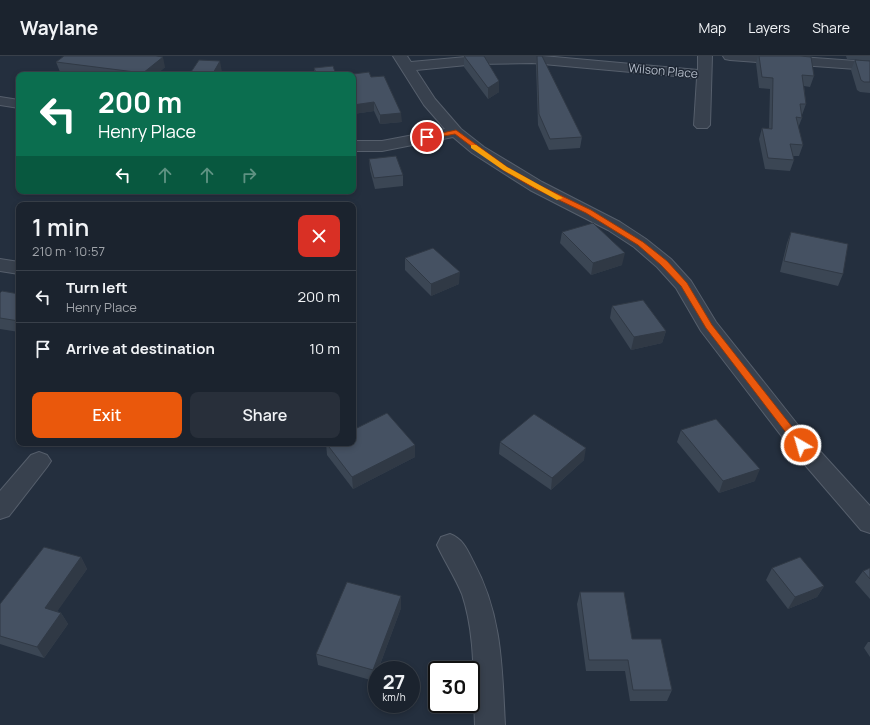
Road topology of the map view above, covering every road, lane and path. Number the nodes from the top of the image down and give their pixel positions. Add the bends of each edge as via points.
1 (705, 56) edge
2 (730, 56) edge
3 (403, 61) edge
4 (870, 66) edge
5 (704, 75) junction
6 (0, 101) edge
7 (16, 104) edge
8 (702, 125) dead end
9 (456, 132) junction
10 (356, 146) edge
11 (0, 265) edge
12 (16, 268) edge
13 (39, 461) dead end
14 (0, 509) edge
15 (870, 523) edge
16 (450, 545) dead end
17 (490, 725) edge

1 - 5 street
2 - 4 street
3 - 5 street, Wilson Place via 532,59
3 - 9 street via 429,102
5 - 8 street
6 - 7 street
9 - 10 street via 382,146
9 - 15 street via 505,168 614,226 664,263 684,285 708,326 801,445
11 - 12 street
13 - 14 street
16 - 17 street via 462,564 478,602 486,637

